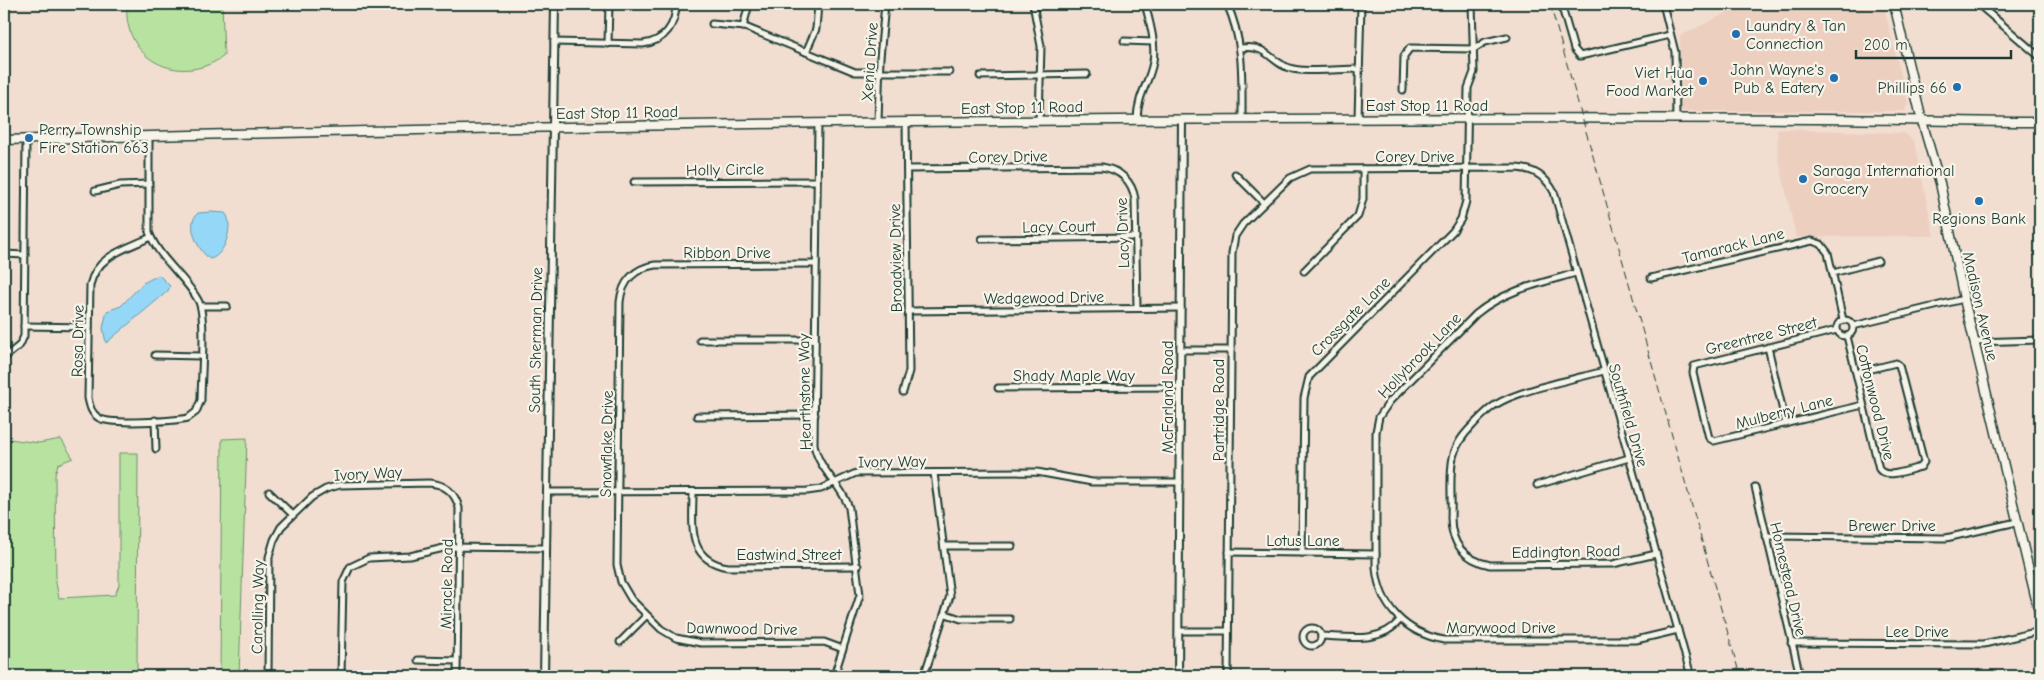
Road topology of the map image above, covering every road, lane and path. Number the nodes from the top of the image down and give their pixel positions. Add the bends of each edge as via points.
1 (555, 4) edge
2 (609, 4) edge
3 (676, 4) edge
4 (749, 4) edge
5 (818, 4) edge
6 (885, 4) edge
7 (1033, 4) edge
8 (1145, 4) edge
9 (1227, 4) edge
10 (1361, 4) edge
11 (1472, 4) edge
12 (1561, 4) edge
13 (1568, 4) edge
14 (1663, 4) edge
15 (1894, 4) edge
16 (1978, 4) edge
17 (712, 24) dead end
18 (743, 27) junction
19 (1670, 35) junction
20 (1507, 37) dead end
21 (1124, 41) dead end
22 (554, 42) junction
23 (1153, 42) junction
24 (608, 44) junction
25 (1241, 48) junction
26 (1474, 49) junction
27 (806, 52) junction
28 (2040, 57) edge
29 (1359, 69) junction
30 (949, 72) dead end
31 (880, 73) junction
32 (1087, 74) dead end
33 (1041, 75) junction
34 (980, 76) dead end
35 (1403, 90) dead end
36 (1137, 119) junction
37 (1182, 119) junction
38 (1242, 119) junction
39 (1358, 119) junction
40 (1467, 119) junction
41 (1676, 119) junction
42 (1039, 120) junction
43 (1922, 121) junction
44 (878, 122) junction
45 (906, 122) junction
46 (2040, 122) edge
47 (818, 123) junction
48 (552, 127) junction
49 (149, 137) junction
50 (4, 140) edge
51 (26, 140) junction
52 (1109, 168) joint
53 (1466, 168) junction
54 (907, 169) junction
55 (1364, 169) junction
56 (1531, 170) joint
57 (1299, 172) joint
58 (1235, 174) dead end
59 (817, 181) junction
60 (634, 182) dead end
61 (148, 184) junction
62 (95, 191) dead end
63 (1264, 203) junction
64 (151, 237) junction
65 (1136, 237) junction
66 (982, 239) dead end
67 (4, 254) edge
68 (26, 255) junction
69 (1878, 260) dead end
70 (816, 264) junction
71 (639, 270) joint
72 (1304, 271) dead end
73 (1576, 273) junction
74 (1832, 274) junction
75 (1651, 278) dead end
76 (1964, 299) junction
77 (201, 306) junction
78 (227, 306) dead end
79 (1137, 308) junction
80 (1181, 308) junction
81 (908, 311) junction
82 (1843, 320) junction
83 (24, 326) junction
84 (1853, 326) junction
85 (89, 327) junction
86 (1837, 330) junction
87 (1847, 336) junction
88 (700, 340) dead end
89 (815, 340) junction
90 (2040, 340) edge
91 (1975, 342) junction
92 (1768, 347) junction
93 (1181, 350) junction
94 (1231, 350) junction
95 (156, 355) dead end
96 (201, 356) junction
97 (4, 358) edge
98 (1604, 371) junction
99 (1856, 373) junction
100 (1180, 387) junction
101 (998, 388) dead end
102 (903, 392) dead end
103 (1863, 405) junction
104 (815, 415) junction
105 (697, 416) dead end
106 (155, 420) junction
107 (1786, 424) junction
108 (1711, 441) joint
109 (156, 449) dead end
110 (1629, 458) junction
111 (934, 473) junction
112 (834, 482) junction
113 (1180, 482) junction
114 (1537, 485) dead end
115 (1755, 487) dead end
116 (270, 492) dead end
117 (547, 492) junction
118 (618, 492) junction
119 (693, 492) junction
120 (452, 493) joint
121 (293, 515) junction
122 (2017, 522) junction
123 (1766, 536) junction
124 (944, 546) junction
125 (1012, 546) dead end
126 (459, 547) junction
127 (546, 548) junction
128 (1229, 552) junction
129 (1302, 553) junction
130 (1376, 554) junction
131 (1656, 554) junction
132 (858, 566) junction
133 (946, 614) junction
134 (646, 616) junction
135 (2040, 616) edge
136 (1010, 619) dead end
137 (1400, 620) junction
138 (1179, 630) junction
139 (1678, 630) junction
140 (1228, 631) junction
141 (2040, 631) edge
142 (1321, 636) dead end
143 (620, 642) dead end
144 (1791, 643) junction
145 (843, 649) junction
146 (418, 660) dead end
147 (457, 661) junction
148 (268, 676) edge
149 (341, 676) edge
150 (457, 676) edge
151 (544, 676) edge
152 (834, 676) edge
153 (924, 676) edge
154 (1178, 676) edge
155 (1228, 676) edge
156 (1691, 676) edge
157 (1800, 676) edge

1 - 22 street, South Sherman Drive
2 - 24 street
3 - 24 street via 671,27 655,41
4 - 18 street
5 - 27 street via 816,29
6 - 31 street, Xenia Drive
7 - 33 street via 1041,46
8 - 23 street
9 - 25 street via 1236,24
10 - 29 street
11 - 26 street, Crossgate Lane
12 - 13 street
12 - 19 street via 1574,49 1580,56
14 - 19 street
15 - 43 main road, Madison Avenue
16 - 28 street
17 - 18 street
18 - 27 street
19 - 41 street via 1675,54
20 - 26 street via 1485,42
21 - 23 street
22 - 24 street
22 - 48 street, South Sherman Drive
23 - 36 street via 1153,63 1137,102
25 - 29 street via 1259,48 1276,61 1293,68
25 - 38 street
26 - 35 street via 1408,50 1404,56
26 - 40 street, Crossgate Lane
27 - 31 street via 855,72
29 - 39 street
30 - 31 street
31 - 44 street, Xenia Drive
32 - 33 street
33 - 34 street
33 - 42 street
36 - 37 main road, East Stop 11 Road
36 - 42 main road, East Stop 11 Road
37 - 38 main road, East Stop 11 Road
37 - 80 street, McFarland Road
38 - 39 main road, East Stop 11 Road
39 - 40 main road, East Stop 11 Road
40 - 41 main road, East Stop 11 Road
40 - 53 street, Crossgate Lane
41 - 43 main road, East Stop 11 Road
42 - 45 main road, East Stop 11 Road
43 - 46 main road, East Stop 11 Road
43 - 76 main road, Madison Avenue via 1940,183
44 - 45 main road, East Stop 11 Road
44 - 47 main road, East Stop 11 Road
45 - 54 street, Broadview Drive
47 - 48 main road, East Stop 11 Road
47 - 59 street, Hearthstone Way
48 - 49 main road, East Stop 11 Road
48 - 117 street, South Sherman Drive
49 - 51 main road, East Stop 11 Road
49 - 61 street
50 - 51 main road, East Stop 11 Road
51 - 68 street
52 - 54 street, Corey Drive
52 - 65 street, Lacy Drive via 1124,176 1133,190
53 - 55 street, Corey Drive
53 - 56 street, Corey Drive
53 - 129 street, Crossgate Lane via 1466,203 1456,227 1315,370 1306,384
54 - 81 street, Broadview Drive
55 - 57 street, Corey Drive
55 - 72 street via 1363,199 1358,216
56 - 73 street, Southfield Drive via 1553,190
57 - 63 street, Partridge Road
58 - 63 street
59 - 60 street, Holly Circle
59 - 70 street, Hearthstone Way
61 - 62 street
61 - 64 street
63 - 94 street, Partridge Road via 1243,224 1233,243
64 - 77 street
64 - 85 street, Rosa Drive via 106,258 97,266 90,285
65 - 66 street, Lacy Court
65 - 79 street, Lacy Drive
67 - 68 street
68 - 83 street
69 - 74 street
70 - 71 street, Ribbon Drive via 655,265
70 - 89 street, Hearthstone Way
71 - 118 street, Snowflake Drive via 626,282 620,299
73 - 98 street, Southfield Drive
73 - 130 street, Hollybrook Lane via 1513,291 1490,303 1385,407 1376,430
74 - 75 street, Tamarack Lane via 1828,253 1821,244 1806,240
74 - 82 street
76 - 84 street
76 - 91 main road, Madison Avenue
77 - 78 street
77 - 96 street
79 - 80 street, Wedgewood Drive
79 - 81 street, Wedgewood Drive
80 - 93 street, McFarland Road
81 - 102 street, Broadview Drive via 909,374
82 - 84 street via 1850,321
82 - 86 street, Greentree Street
83 - 85 street
83 - 97 street via 20,345
84 - 87 street
85 - 106 street, Rosa Drive via 90,408 100,419 107,421
86 - 87 street, Greentree Street via 1840,335
86 - 92 street, Greentree Street
87 - 99 street, Cottonwood Drive
88 - 89 street
89 - 104 street, Hearthstone Way
90 - 91 street
91 - 122 main road, Madison Avenue
92 - 107 street
92 - 108 street, Greentree Street via 1694,367
93 - 94 street
93 - 100 street, McFarland Road
94 - 128 street, Partridge Road
95 - 96 street
96 - 106 street via 201,400 196,412 179,420
98 - 110 street, Southfield Drive
98 - 131 street, Eddington Road via 1505,400 1490,408 1461,438 1452,464 1452,529 1458,546 1476,561 1493,565 1608,565
99 - 103 street, Cottonwood Drive
99 - 103 street, Cottonwood Drive via 1896,363 1900,366 1924,463 1921,467 1882,473
100 - 101 street, Shady Maple Way
100 - 113 street, McFarland Road
103 - 107 street, Mulberry Lane
104 - 105 street
104 - 112 street, Hearthstone Way via 816,453
106 - 109 street
107 - 108 street, Mulberry Lane
110 - 114 street
110 - 131 street, Southfield Drive
111 - 112 street, Ivory Way via 856,473
111 - 113 street, Ivory Way via 1037,472 1092,482
111 - 124 street
112 - 119 street, Ivory Way via 811,491
112 - 132 street, Hearthstone Way via 849,508
113 - 138 street, McFarland Road
115 - 123 street, Homestead Drive
116 - 121 street
117 - 118 street, Ivory Way
117 - 127 street, South Sherman Drive
118 - 119 street, Ivory Way
118 - 134 street, Snowflake Drive via 619,575 626,593
119 - 132 street, Eastwind Street via 695,543 703,556 720,566
120 - 121 street, Ivory Way via 444,486 432,483 335,486 314,496
120 - 126 street, Miracle Road via 459,508
121 - 148 street, Carolling Way via 277,533 270,554
122 - 123 street, Brewer Drive via 1946,538
122 - 135 main road, Madison Avenue
123 - 144 street, Homestead Drive
124 - 125 street
124 - 133 street via 950,593
126 - 127 street
126 - 147 street, Miracle Road
126 - 149 street via 406,556 369,558 353,564 342,584
127 - 151 street, South Sherman Drive
128 - 129 street, Lotus Lane
128 - 140 street, Partridge Road
129 - 130 street, Lotus Lane
130 - 137 street, Marywood Drive via 1379,588
131 - 139 street, Southfield Drive
132 - 145 street, Hearthstone Way via 858,602
133 - 136 street via 961,619
133 - 153 street
134 - 143 street
134 - 145 street, Dawnwood Drive via 665,632 690,642 824,642
137 - 139 street, Marywood Drive via 1421,634 1449,641 1636,640
137 - 142 street via 1377,636
138 - 140 street
138 - 154 street, McFarland Road
139 - 156 street, Southfield Drive
140 - 155 street, Partridge Road
141 - 144 street, Lee Drive via 1984,644
144 - 157 street, Homestead Drive
145 - 152 street, Hearthstone Way
146 - 147 street
147 - 150 street, Miracle Road

